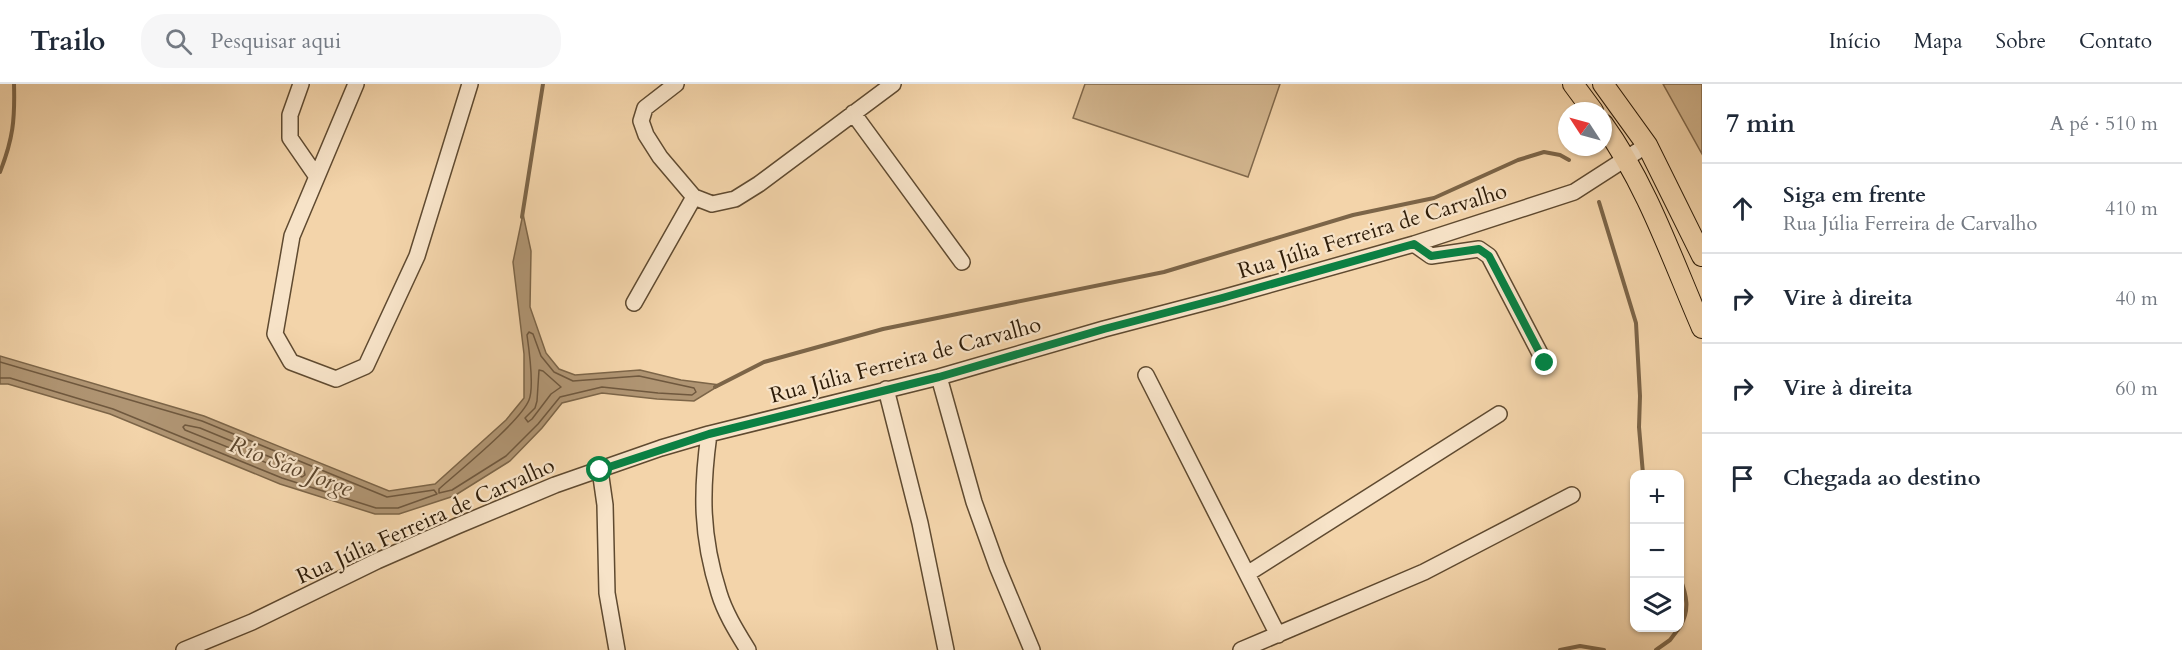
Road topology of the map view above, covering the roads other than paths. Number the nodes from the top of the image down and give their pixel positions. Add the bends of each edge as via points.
1 (301, 84) edge
2 (356, 84) edge
3 (470, 84) edge
4 (676, 84) edge
5 (893, 84) edge
6 (1573, 84) edge
7 (1603, 84) edge
8 (1586, 102) edge
9 (854, 113) junction
10 (1612, 138) edge
11 (1647, 145) junction
12 (1626, 159) junction
13 (317, 177) junction
14 (694, 197) junction
15 (1414, 244) junction
16 (1702, 256) edge
17 (962, 262) dead end
18 (634, 303) dead end
19 (1702, 328) edge
20 (1545, 363) dead end
21 (1146, 375) dead end
22 (939, 377) junction
23 (886, 389) junction
24 (1499, 414) dead end
25 (709, 434) junction
26 (600, 470) junction
27 (1572, 495) dead end
28 (1247, 574) junction
29 (1278, 635) junction
30 (184, 650) edge
31 (617, 650) edge
32 (748, 650) edge
33 (946, 650) edge
34 (1032, 650) edge
35 (1241, 650) edge

1 - 13 street via 290,116 290,138
2 - 13 street
3 - 13 street via 417,256 366,366 336,379 291,362 275,334 292,236
4 - 14 street via 645,108 641,120 660,157
5 - 9 street
6 - 8 main road
7 - 11 main road
9 - 14 street via 735,199 712,204
9 - 17 street
10 - 12 main road
11 - 12 street, Rua Júlia Ferreira de Carvalho
11 - 16 main road
12 - 15 street, Rua Júlia Ferreira de Carvalho via 1574,192
12 - 19 main road
14 - 18 street
15 - 20 street via 1431,256 1479,249 1489,256
15 - 22 street, Rua Júlia Ferreira de Carvalho
21 - 28 street
22 - 23 street, Rua Júlia Ferreira de Carvalho
22 - 34 street via 974,502
23 - 25 street, Rua Júlia Ferreira de Carvalho
23 - 33 street via 920,523
24 - 28 street
25 - 26 street, Rua Júlia Ferreira de Carvalho
25 - 32 street via 704,474 705,533 719,594
26 - 30 street, Rua Júlia Ferreira de Carvalho via 555,485 377,561 252,622
26 - 31 street via 605,505 607,593
27 - 29 street via 1424,573
28 - 29 street
29 - 35 street

